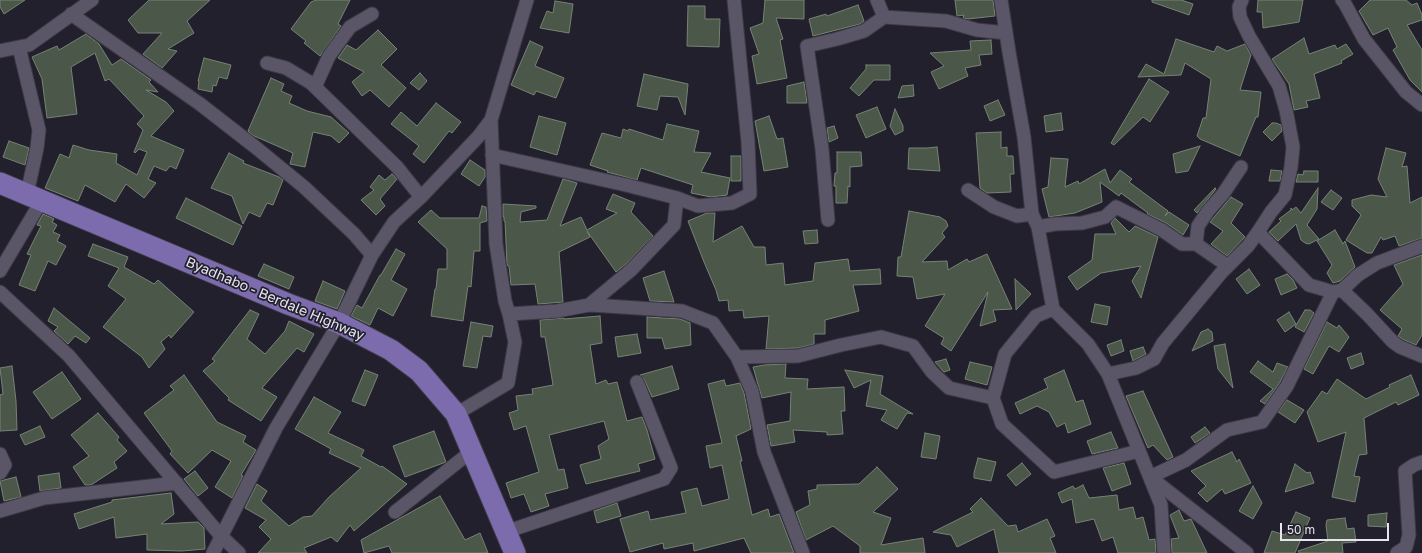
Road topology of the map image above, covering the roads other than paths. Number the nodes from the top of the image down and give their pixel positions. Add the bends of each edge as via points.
1 (92, 0) edge
2 (527, 0) edge
3 (734, 0) edge
4 (877, 0) edge
5 (1001, 0) edge
6 (1242, 0) edge
7 (1344, 1) edge
8 (74, 7) edge
9 (372, 14) dead end
10 (884, 17) junction
11 (1006, 32) junction
12 (19, 47) junction
13 (0, 51) edge
14 (267, 63) dead end
15 (315, 87) junction
16 (1422, 105) edge
17 (491, 120) junction
18 (492, 155) junction
19 (1241, 167) dead end
20 (0, 183) edge
21 (968, 190) dead end
22 (34, 197) junction
23 (421, 197) junction
24 (677, 198) junction
25 (1032, 214) junction
26 (828, 220) dead end
27 (1038, 227) junction
28 (1258, 232) junction
29 (1196, 244) junction
30 (1422, 246) edge
31 (372, 255) junction
32 (1228, 266) junction
33 (0, 271) edge
34 (1337, 291) junction
35 (0, 292) edge
36 (589, 305) junction
37 (1054, 309) junction
38 (509, 314) junction
39 (338, 323) junction
40 (1422, 356) edge
41 (737, 357) junction
42 (1108, 374) junction
43 (637, 382) dead end
44 (993, 398) junction
45 (456, 414) junction
46 (473, 450) junction
47 (1139, 451) junction
48 (0, 454) edge
49 (1422, 462) edge
50 (0, 473) edge
51 (1150, 477) junction
52 (177, 483) junction
53 (0, 511) edge
54 (395, 512) dead end
55 (505, 532) junction
56 (221, 536) junction
57 (213, 553) edge
58 (239, 553) edge
59 (515, 553) edge
60 (803, 553) edge
61 (1164, 553) edge
62 (1247, 553) edge
63 (1397, 553) edge

1 - 8 street
2 - 17 street
3 - 24 street via 748,142 750,194 732,203 698,206
4 - 10 street
5 - 11 street
6 - 28 street via 1239,7 1240,17 1279,86 1293,147 1285,195
7 - 16 street via 1364,38 1406,92
8 - 12 street via 29,45
8 - 31 street via 304,187 354,234
9 - 15 street via 350,27 329,56
10 - 11 street via 946,21 977,30
10 - 26 street via 864,31 807,46 822,149
11 - 25 street via 1024,137
12 - 13 street
12 - 22 street via 39,130
14 - 15 street via 286,68
15 - 23 street via 397,167
17 - 18 street
17 - 23 street
18 - 24 street
18 - 38 street via 496,244
19 - 29 street via 1198,226
20 - 22 main road, Byadhabo - Berdale Highway
21 - 25 street via 994,207 1017,216
22 - 33 street
22 - 39 main road, Byadhabo - Berdale Highway
23 - 31 street via 394,222
24 - 36 street via 674,225 631,270
25 - 27 street
27 - 29 street via 1082,223 1105,217 1116,207 1162,230 1182,244
27 - 37 street
28 - 32 street
28 - 34 street via 1310,285
29 - 32 street
30 - 34 street via 1377,263
31 - 39 street
32 - 42 street via 1163,343 1154,359 1136,368
34 - 40 street via 1367,314 1393,342
34 - 51 street via 1287,386 1262,422 1227,430 1186,460
35 - 52 street via 69,356
36 - 38 street via 557,311
36 - 41 street via 682,311 713,323
37 - 42 street via 1088,344
37 - 44 street via 1036,316 1005,354
38 - 45 street via 515,342 508,383
39 - 45 main road, Byadhabo - Berdale Highway via 391,350 419,371
39 - 56 street via 276,428
41 - 44 street via 798,356 881,337 913,346 932,372 949,388
41 - 60 street via 752,391 764,452
42 - 47 street
43 - 55 street via 670,468 664,479
44 - 47 street via 1002,424 1054,472
45 - 46 main road, Byadhabo - Berdale Highway
46 - 54 street
46 - 55 main road, Byadhabo - Berdale Highway
47 - 51 street
48 - 50 street via 5,465
49 - 63 street via 1405,471 1409,535 1406,547
51 - 61 street via 1161,505
51 - 62 street
52 - 53 street via 44,498
52 - 56 street
55 - 59 main road, Byadhabo - Berdale Highway
56 - 57 street
56 - 58 street

